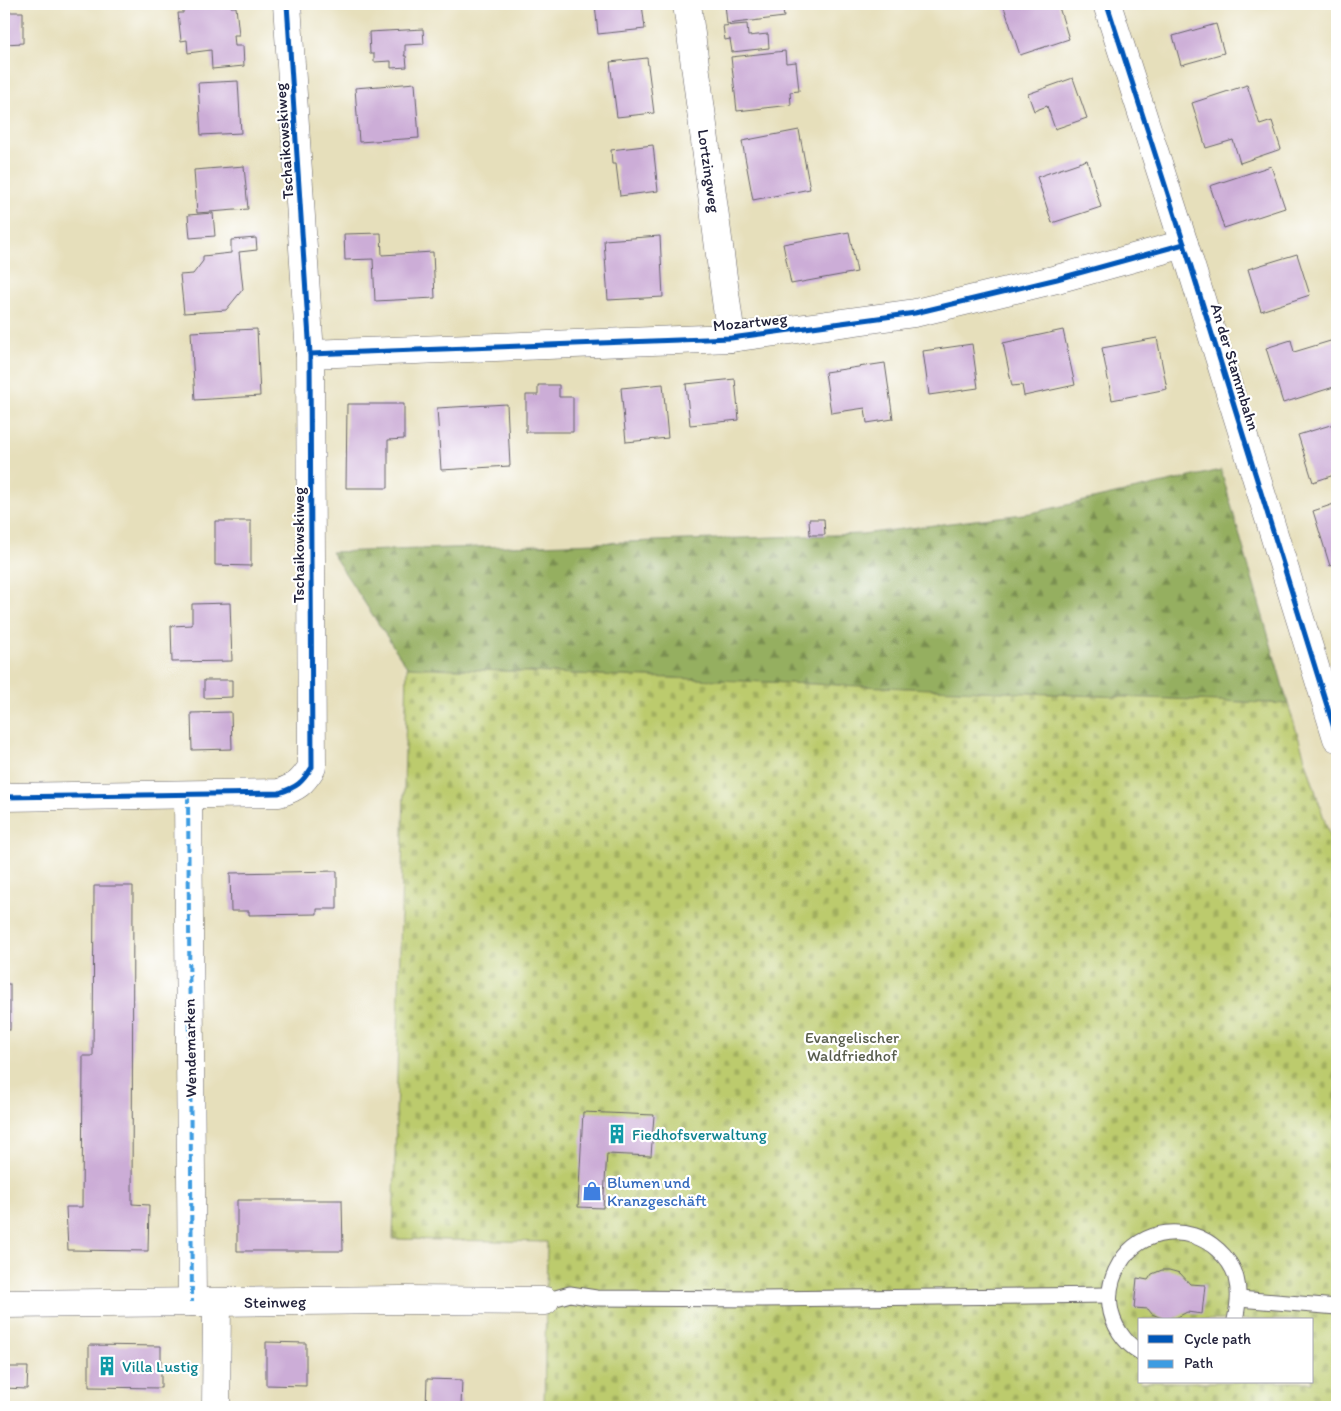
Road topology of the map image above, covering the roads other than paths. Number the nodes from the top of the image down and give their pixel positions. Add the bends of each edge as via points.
1 (287, 4) edge
2 (686, 4) edge
3 (1107, 4) edge
4 (1184, 244) junction
5 (732, 338) junction
6 (310, 354) junction
7 (1337, 738) edge
8 (188, 795) junction
9 (4, 797) edge
10 (1109, 1295) junction
11 (1239, 1299) junction
12 (546, 1301) joint
13 (205, 1302) junction
14 (4, 1304) edge
15 (1337, 1307) edge
16 (1235, 1318) edge
17 (1138, 1351) edge
18 (216, 1407) edge

1 - 6 street, Tschaikowskiweg
2 - 5 street, Lortzingweg
3 - 4 street, An der Stammbahn
4 - 5 street, Mozartweg via 915,313
4 - 7 street, An der Stammbahn
5 - 6 street, Mozartweg
6 - 8 street, Tschaikowskiweg via 312,767 295,787 279,793
8 - 9 street, Tschaikowskiweg
8 - 13 street, Wendemarken
10 - 11 lane via 1114,1273 1126,1253 1144,1239 1165,1232 1188,1233 1209,1242 1226,1257 1236,1277
10 - 12 lane via 752,1299 596,1298 570,1294
10 - 17 lane via 1111,1315 1120,1334
11 - 15 lane
11 - 16 lane
12 - 13 street, Steinweg
13 - 14 street, Steinweg
13 - 18 street, Wendemarken

